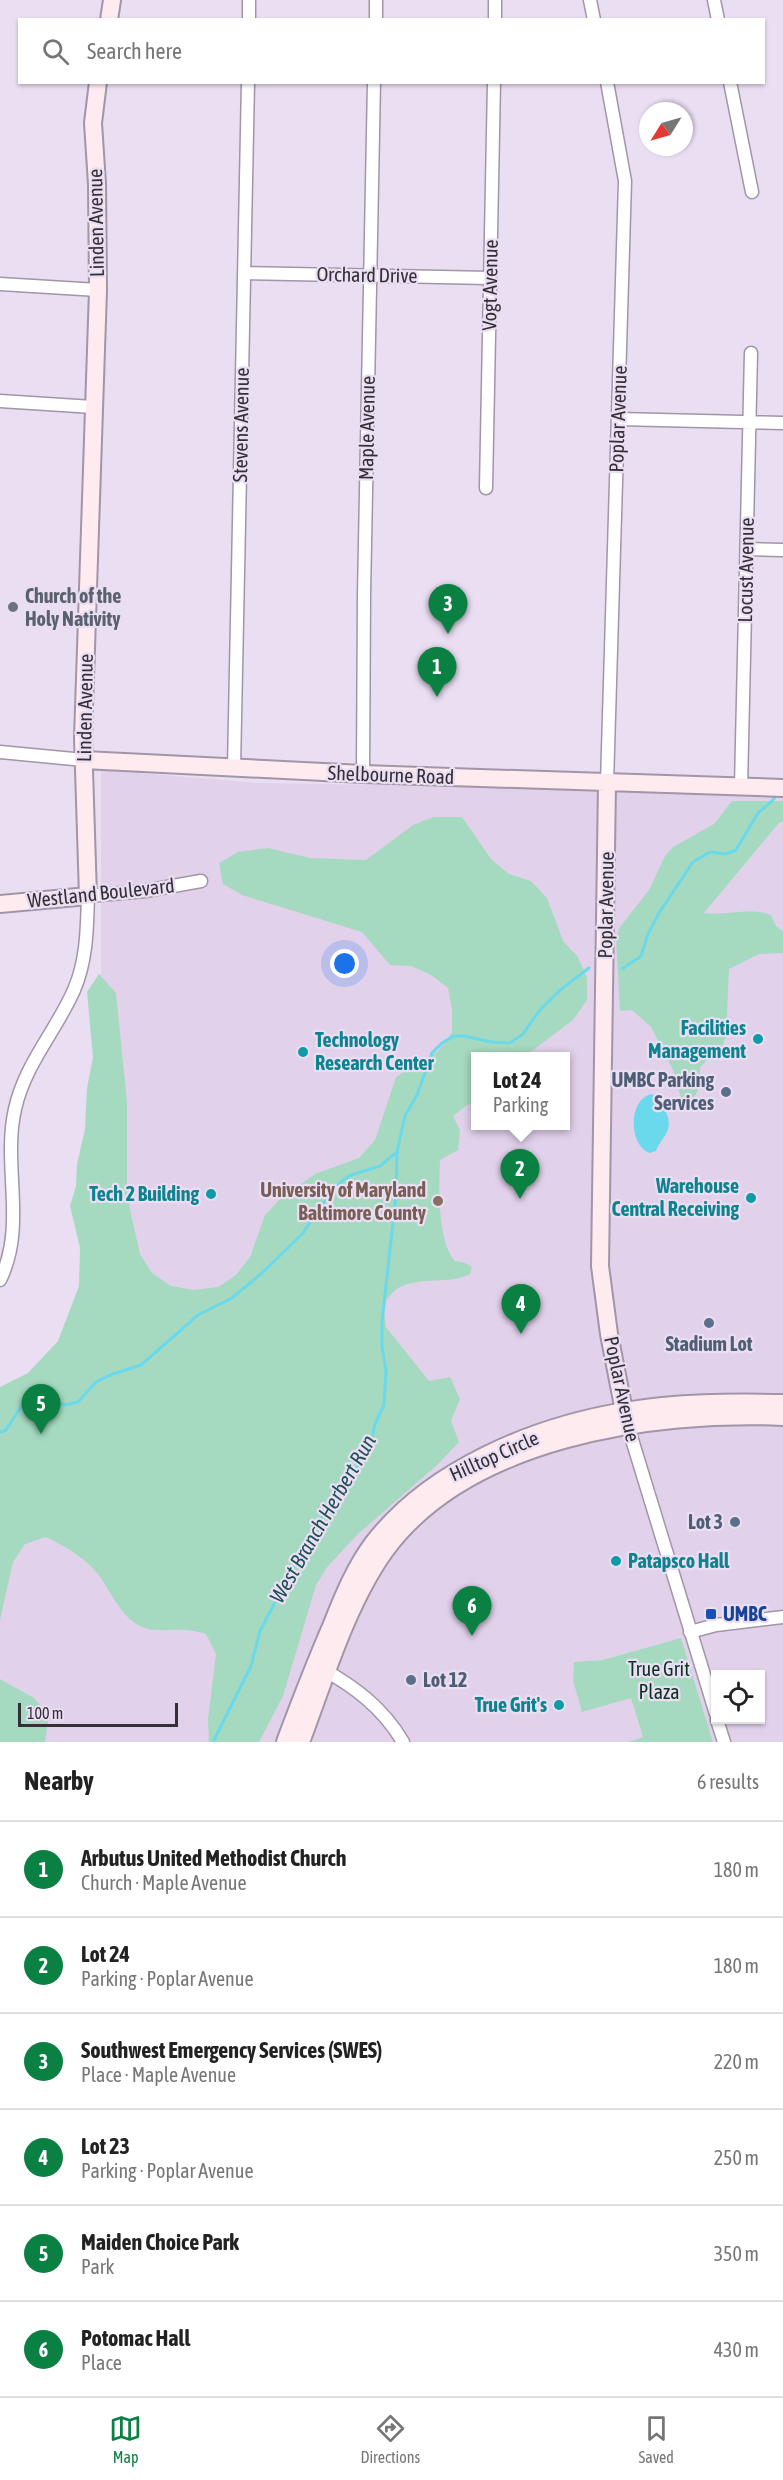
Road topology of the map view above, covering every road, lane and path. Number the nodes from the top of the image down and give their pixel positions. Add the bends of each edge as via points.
1 (112, 0) edge
2 (249, 0) edge
3 (376, 0) edge
4 (495, 0) edge
5 (590, 0) edge
6 (714, 0) edge
7 (109, 18) edge
8 (249, 18) edge
9 (376, 18) edge
10 (495, 18) edge
11 (594, 18) edge
12 (718, 18) edge
13 (98, 84) edge
14 (248, 84) edge
15 (374, 84) edge
16 (494, 84) edge
17 (607, 84) edge
18 (730, 84) edge
19 (752, 192) dead end
20 (244, 273) junction
21 (369, 275) junction
22 (490, 278) junction
23 (0, 284) edge
24 (98, 290) junction
25 (752, 353) dead end
26 (0, 401) edge
27 (93, 407) junction
28 (618, 419) junction
29 (750, 422) junction
30 (783, 423) edge
31 (486, 488) dead end
32 (747, 549) junction
33 (783, 550) edge
34 (0, 752) edge
35 (84, 760) junction
36 (234, 768) junction
37 (363, 774) junction
38 (608, 783) junction
39 (741, 786) junction
40 (776, 788) edge
41 (201, 881) dead end
42 (88, 896) junction
43 (0, 904) edge
44 (0, 1280) edge
45 (783, 1403) edge
46 (783, 1417) edge
47 (626, 1418) junction
48 (783, 1617) edge
49 (690, 1632) junction
50 (321, 1668) junction
51 (711, 1698) edge
52 (719, 1724) edge
53 (285, 1742) edge
54 (301, 1742) edge
55 (403, 1742) edge
56 (724, 1742) edge

1 - 7 street
2 - 8 street
3 - 9 street
4 - 10 street
5 - 11 street
6 - 12 street
13 - 24 street, Linden Avenue via 93,123
14 - 20 street, Stevens Avenue
15 - 21 street, Maple Avenue
16 - 22 street, Vogt Avenue
17 - 28 street, Poplar Avenue via 625,181
18 - 19 street
20 - 21 street, Orchard Drive
20 - 36 street, Stevens Avenue
21 - 22 street, Orchard Drive
21 - 37 street, Maple Avenue
22 - 31 street, Vogt Avenue
23 - 24 street
24 - 27 street, Linden Avenue
25 - 29 street, Locust Avenue
26 - 27 street
27 - 35 street, Linden Avenue
28 - 29 street
28 - 38 street, Poplar Avenue
29 - 30 street
29 - 32 street, Locust Avenue
32 - 33 street
32 - 39 street, Locust Avenue
34 - 35 street, Shelbourne Road
35 - 36 street, Shelbourne Road
35 - 42 street, Linden Avenue
36 - 37 street, Shelbourne Road
37 - 38 street, Shelbourne Road
38 - 39 street, Shelbourne Road
38 - 47 street, Poplar Avenue via 600,1266
39 - 40 street, Shelbourne Road
41 - 42 street, Westland Boulevard
42 - 43 street, Westland Boulevard
42 - 44 street, Linden Avenue via 86,944 78,979 29,1066 15,1109 11,1156 14,1238
45 - 47 street, Hilltop Circle via 689,1404
46 - 47 street, Hilltop Circle
47 - 49 street, Poplar Avenue
47 - 50 street, Hilltop Circle via 485,1471 425,1509 385,1551
48 - 49 street
49 - 51 street, Poplar Avenue
50 - 53 street, Hilltop Circle
50 - 54 street, Hilltop Circle
50 - 55 street via 366,1696
52 - 56 street

